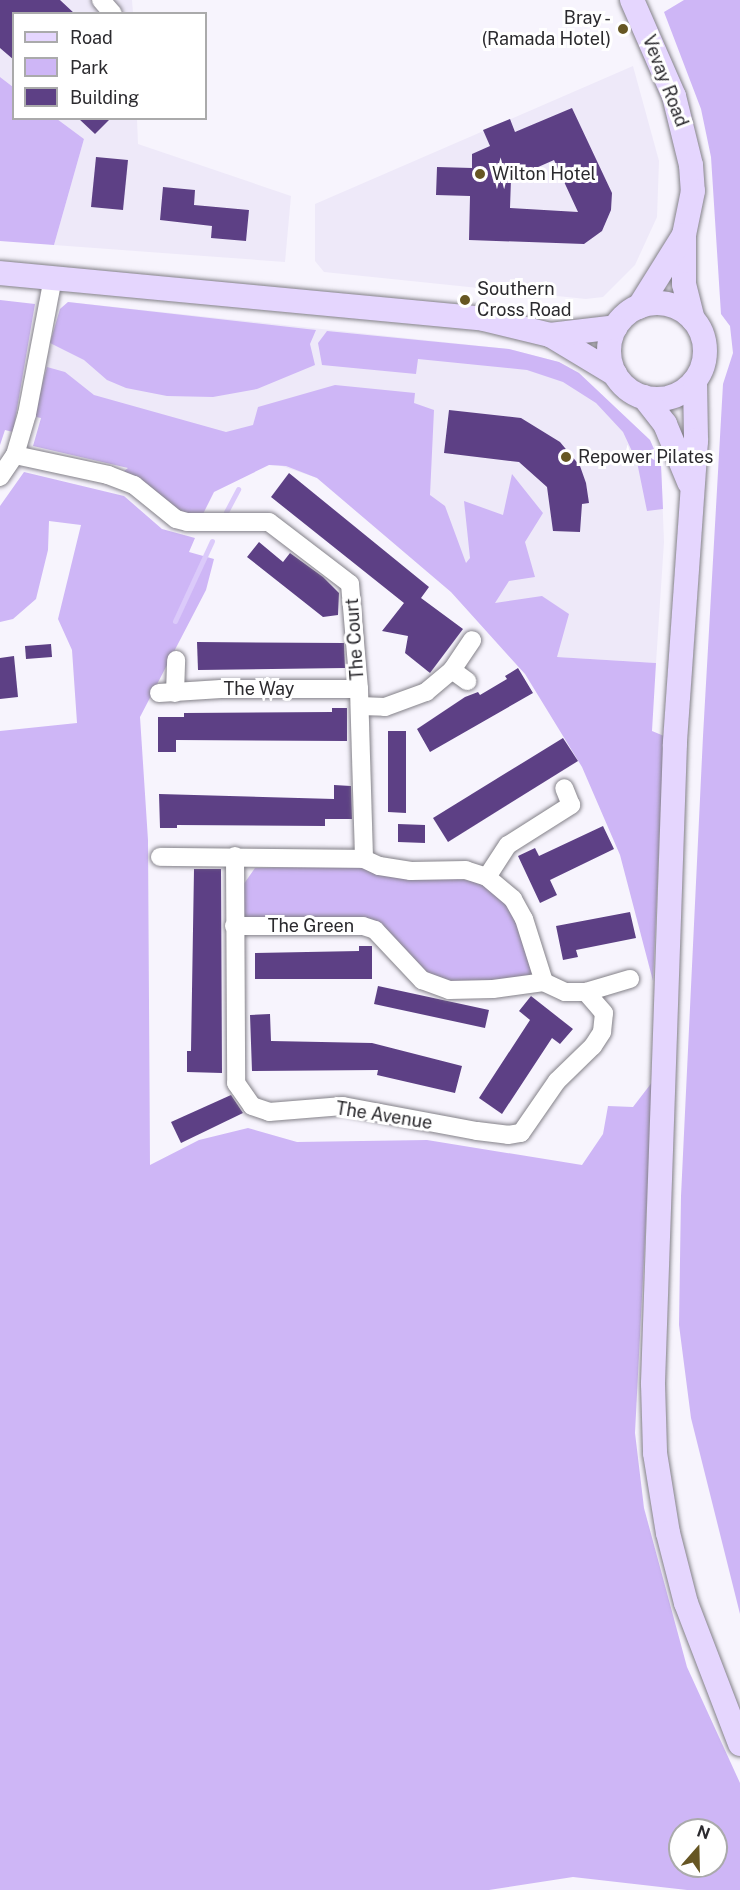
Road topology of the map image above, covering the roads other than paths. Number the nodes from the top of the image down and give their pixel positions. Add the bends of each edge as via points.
1 (101, 0) edge
2 (632, 0) edge
3 (111, 12) edge
4 (684, 235) junction
5 (0, 273) edge
6 (53, 278) junction
7 (639, 307) junction
8 (693, 319) junction
9 (616, 327) junction
10 (550, 335) junction
11 (615, 374) junction
12 (695, 381) junction
13 (644, 397) junction
14 (15, 455) junction
15 (0, 477) edge
16 (690, 484) junction
17 (472, 640) dead end
18 (176, 660) dead end
19 (359, 697) junction
20 (564, 788) dead end
21 (235, 856) junction
22 (160, 857) dead end
23 (371, 862) junction
24 (487, 876) junction
25 (234, 926) junction
26 (630, 979) dead end
27 (544, 982) junction
28 (586, 992) junction
29 (740, 1744) edge

1 - 3 street
2 - 4 main road, Vevay Road via 674,96 686,138 693,191
4 - 7 main road, Vevay Road
4 - 8 main road, Vevay Road via 684,284
5 - 6 main road
6 - 10 main road via 484,319
6 - 14 street via 27,414
7 - 8 main road via 666,304
7 - 9 main road
8 - 12 main road via 705,346 702,368
9 - 10 main road
9 - 11 main road via 609,346
10 - 11 main road
11 - 13 main road
12 - 13 main road via 675,395
12 - 16 main road via 696,441
13 - 16 main road via 665,424
14 - 15 street
14 - 19 street, The Court via 108,475 134,485 171,515 187,522 269,522 282,530 350,584
16 - 29 main road via 675,743 668,1011 653,1318 655,1453 668,1533 686,1603
17 - 19 street, The Way via 460,675 408,701 385,706
18 - 19 street, The Way via 167,693 221,688
19 - 23 street
20 - 24 street via 575,812 508,845
21 - 22 street
21 - 23 street
21 - 25 street, The Avenue
23 - 24 street via 411,871 466,870
24 - 27 street via 513,898 524,919
25 - 27 street, The Green via 363,926 375,930 422,980 449,990 522,987
25 - 28 street, The Avenue via 236,1083 252,1106 269,1112 343,1106 467,1130 522,1133 557,1081 602,1032 604,1012
26 - 28 street
27 - 28 street via 565,992

